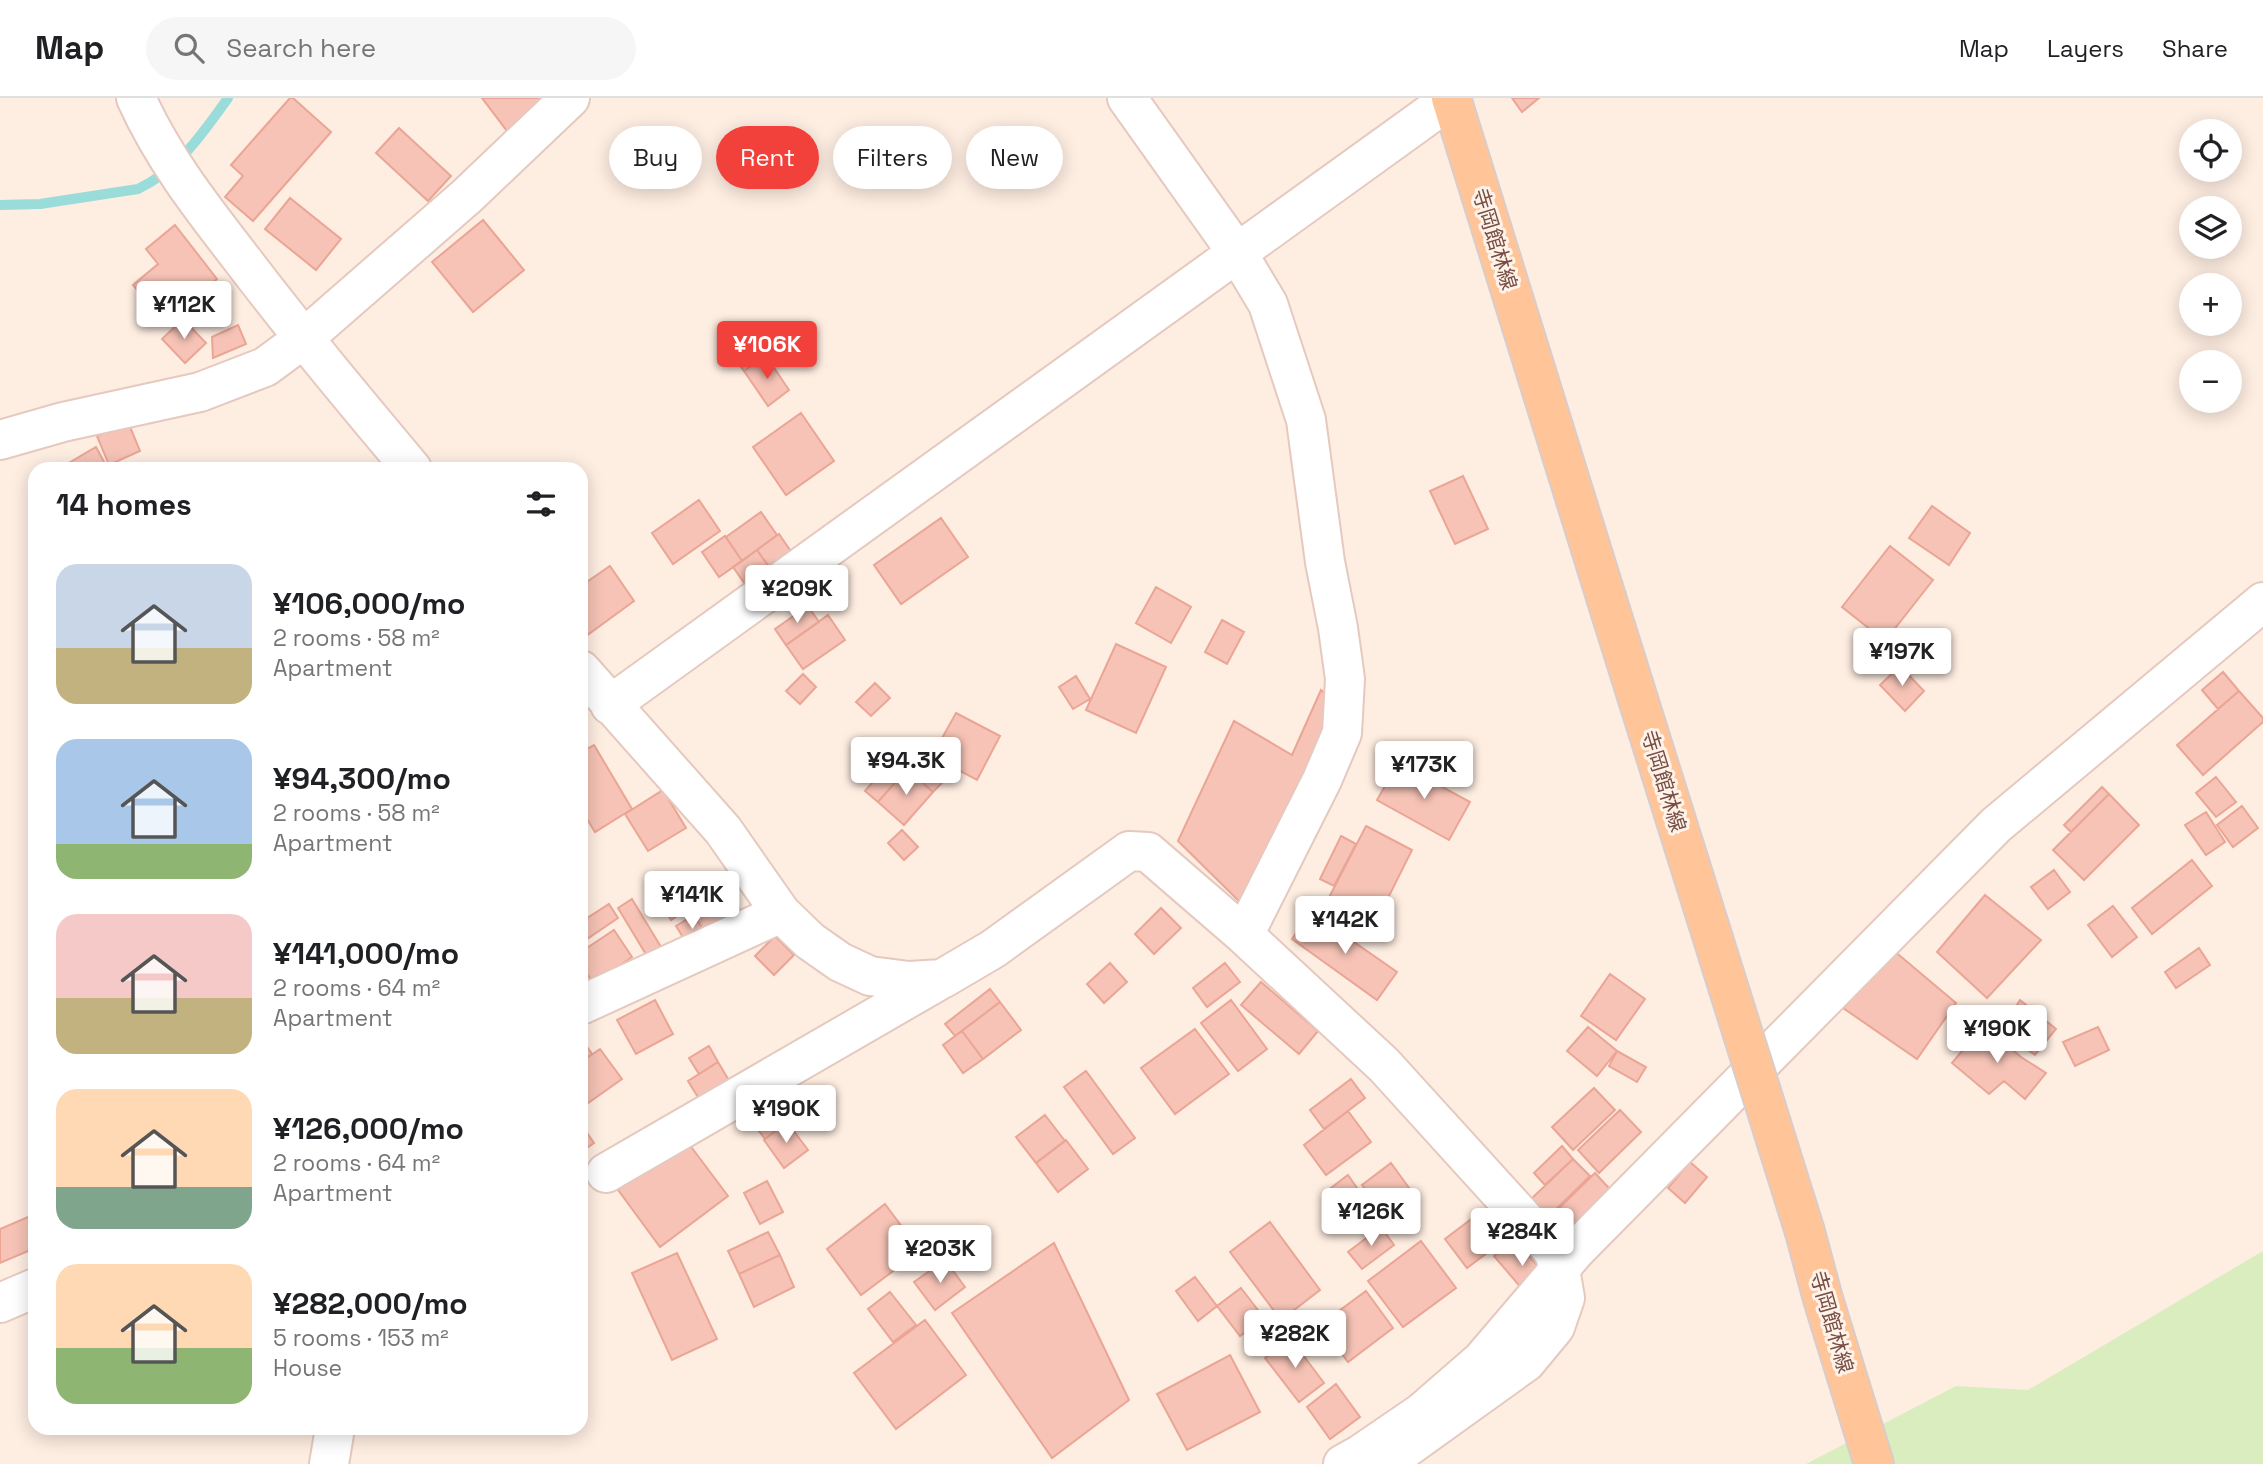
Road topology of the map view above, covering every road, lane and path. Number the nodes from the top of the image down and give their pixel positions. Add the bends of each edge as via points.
1 (136, 98) edge
2 (570, 98) edge
3 (1127, 98) edge
4 (1452, 98) edge
5 (1238, 254) junction
6 (303, 339) junction
7 (0, 440) edge
8 (406, 462) edge
9 (2263, 602) edge
10 (588, 678) edge
11 (610, 705) junction
12 (781, 913) junction
13 (1244, 935) junction
14 (942, 979) junction
15 (588, 1002) edge
16 (606, 1173) dead end
17 (1560, 1269) junction
18 (28, 1291) edge
19 (0, 1303) edge
20 (334, 1435) edge
21 (329, 1464) edge
22 (1343, 1464) edge
23 (1384, 1464) edge
24 (1874, 1464) edge

1 - 6 street via 183,183
2 - 6 street via 467,196
3 - 5 street
4 - 5 street
4 - 24 main road, 寺岡館林線, bridge
5 - 11 street
5 - 13 street via 1268,304 1306,420 1345,679 1342,733
6 - 7 street via 265,367 200,392
6 - 8 street
9 - 17 street via 1996,825
10 - 11 street
11 - 12 street via 723,830
12 - 14 street via 810,941 870,976
12 - 15 street
13 - 14 street via 1147,852 1129,850 993,950
13 - 17 street via 1384,1065 1553,1251
14 - 16 street
17 - 22 street via 1482,1360 1421,1413
17 - 23 street via 1565,1297 1555,1326 1526,1362
18 - 19 street
20 - 21 street

